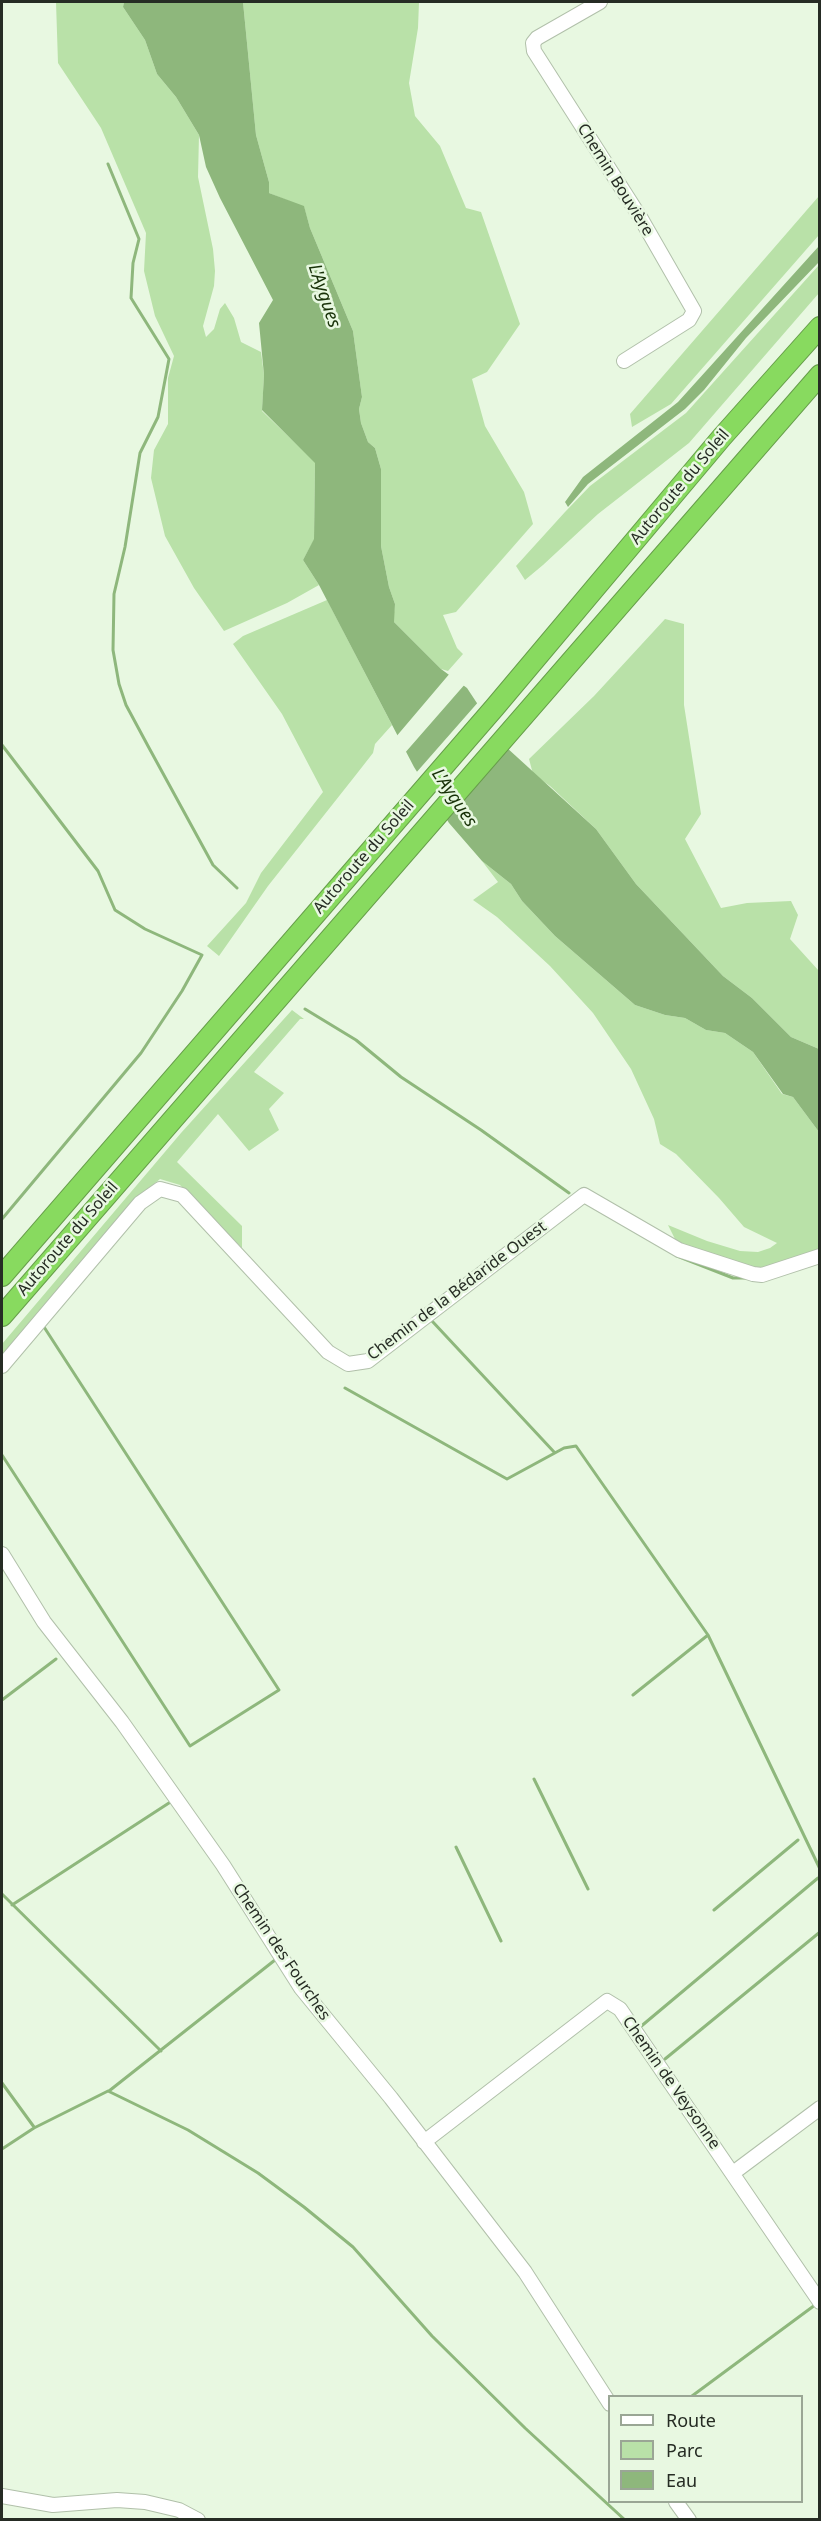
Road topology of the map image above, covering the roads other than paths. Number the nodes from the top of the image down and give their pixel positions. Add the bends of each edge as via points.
1 (600, 2) edge
2 (819, 327) edge
3 (624, 361) dead end
4 (819, 375) edge
5 (819, 1256) edge
6 (2, 1276) edge
7 (2, 1316) edge
8 (2, 1366) edge
9 (2, 1554) edge
10 (819, 2108) edge
11 (424, 2142) junction
12 (733, 2173) junction
13 (819, 2302) edge
14 (608, 2402) edge
15 (2, 2496) edge
16 (677, 2503) edge
17 (198, 2520) edge
18 (688, 2520) edge

1 - 3 street, Chemin Bouvière via 537,38 534,51 640,217 694,311 689,320
2 - 6 highway, Autoroute du Soleil
4 - 7 highway, Autoroute du Soleil
5 - 8 street, Chemin de la Bédaride Ouest via 762,1275 753,1274 679,1250 584,1195 368,1361 348,1364 328,1352 182,1195 160,1189 140,1203
9 - 11 street, Chemin des Fourches via 44,1622 122,1722 223,1865 301,1988
10 - 12 street
11 - 12 street, Chemin de Veysonne via 607,2001 620,2009
11 - 14 street, Chemin des Fourches via 525,2272
12 - 13 street, Chemin de Veysonne
15 - 17 street via 53,2505 145,2502 178,2510
16 - 18 street

